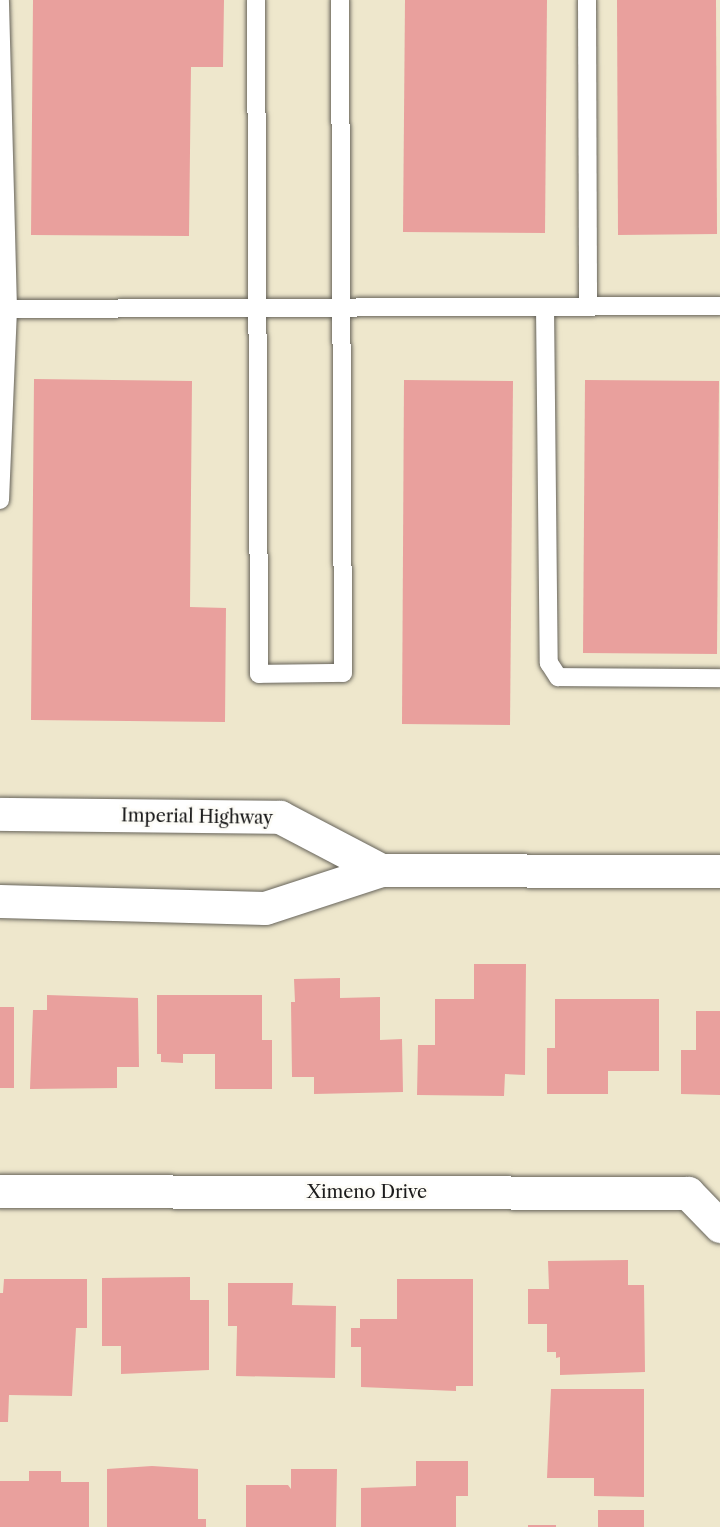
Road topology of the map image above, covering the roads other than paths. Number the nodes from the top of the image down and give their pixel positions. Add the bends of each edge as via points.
1 (0, 0) edge
2 (256, 0) edge
3 (340, 0) edge
4 (587, 0) edge
5 (720, 306) edge
6 (343, 307) junction
7 (545, 307) junction
8 (588, 307) junction
9 (257, 308) junction
10 (4, 309) edge
11 (0, 500) edge
12 (720, 678) edge
13 (0, 814) edge
14 (381, 870) junction
15 (720, 871) edge
16 (0, 901) edge
17 (0, 1191) edge
18 (720, 1226) edge

1 - 10 lane
2 - 9 lane
3 - 6 lane
4 - 8 lane
5 - 8 lane
6 - 7 lane
6 - 9 lane
6 - 9 lane via 343,673 259,674
7 - 8 lane
7 - 12 lane via 549,663 558,677
9 - 10 lane
10 - 11 lane
13 - 14 main road, Imperial Highway via 280,817
14 - 15 main road, Imperial Highway
14 - 16 main road, Imperial Highway via 265,908
17 - 18 main road, Ximeno Drive via 688,1193

